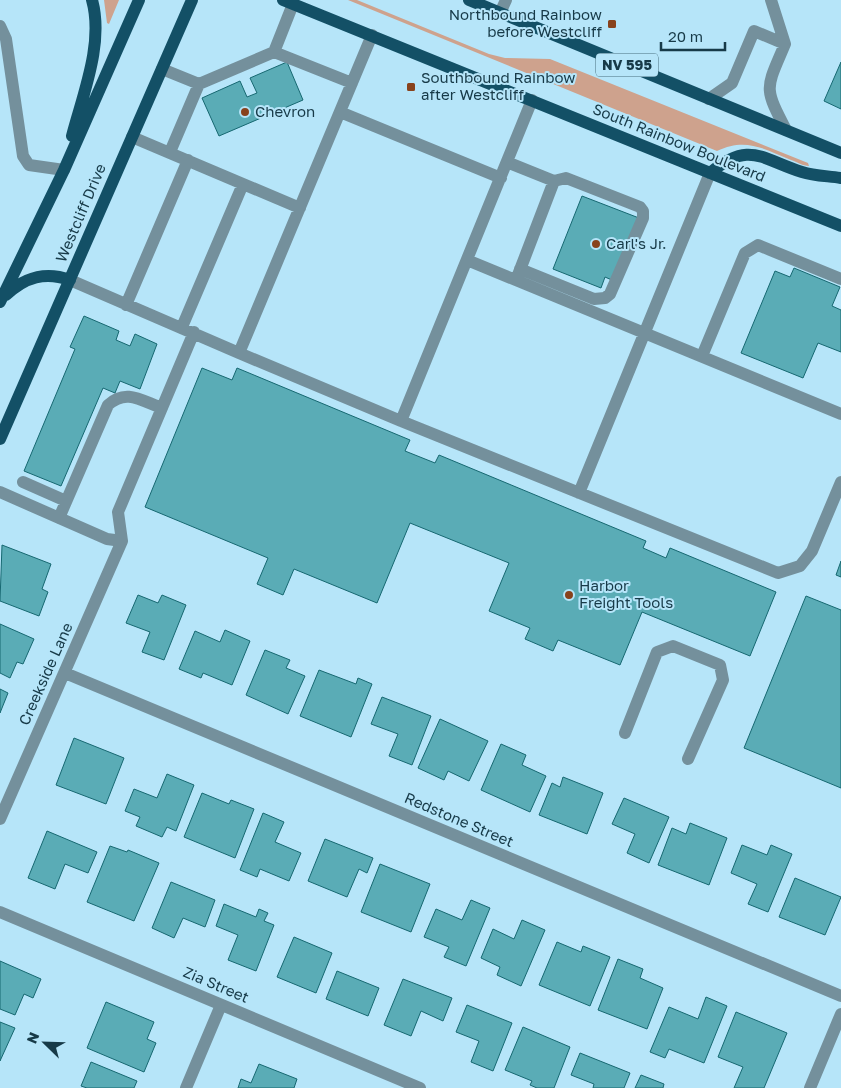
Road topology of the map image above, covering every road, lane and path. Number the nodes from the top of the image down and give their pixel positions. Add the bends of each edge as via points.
1 (92, 0) edge
2 (139, 0) edge
3 (192, 0) edge
4 (469, 0) edge
5 (506, 0) edge
6 (771, 0) edge
7 (288, 2) edge
8 (500, 13) junction
9 (0, 26) edge
10 (372, 35) junction
11 (785, 44) junction
12 (274, 52) junction
13 (162, 69) junction
14 (352, 83) junction
15 (199, 84) junction
16 (709, 99) junction
17 (532, 100) junction
18 (340, 112) junction
19 (786, 130) junction
20 (132, 137) junction
21 (170, 152) junction
22 (841, 153) edge
23 (188, 160) junction
24 (507, 162) junction
25 (64, 170) junction
26 (710, 173) junction
27 (501, 178) junction
28 (841, 178) edge
29 (554, 182) junction
30 (243, 184) junction
31 (300, 208) junction
32 (841, 226) edge
33 (467, 260) junction
34 (518, 274) junction
35 (841, 279) edge
36 (70, 280) junction
37 (578, 299) junction
38 (0, 302) edge
39 (126, 305) junction
40 (182, 327) junction
41 (643, 331) junction
42 (194, 332) junction
43 (239, 352) junction
44 (702, 356) junction
45 (162, 408) junction
46 (841, 414) edge
47 (401, 421) junction
48 (0, 439) edge
49 (23, 482) dead end
50 (841, 482) edge
51 (0, 492) edge
52 (579, 492) junction
53 (66, 501) junction
54 (59, 518) junction
55 (122, 542) junction
56 (65, 673) junction
57 (625, 733) dead end
58 (688, 758) dead end
59 (0, 819) edge
60 (0, 912) edge
61 (841, 996) edge
62 (221, 1005) junction
63 (841, 1014) edge
64 (186, 1088) edge
65 (420, 1088) edge
66 (810, 1088) edge

1 - 25 main road via 94,43
2 - 25 main road
3 - 13 main road, Westcliff Drive
4 - 8 main road, NV 595
5 - 8 street
6 - 11 street
7 - 10 main road, South Rainbow Boulevard
7 - 12 street
8 - 16 main road, NV 595
9 - 25 street via 6,39 23,156 29,165
10 - 14 street
10 - 17 main road, South Rainbow Boulevard
11 - 16 street via 754,31 732,83
11 - 19 street via 768,84 770,100
12 - 14 street
12 - 15 street
13 - 15 street
13 - 20 main road, Westcliff Drive
14 - 18 street
15 - 21 street
16 - 19 main road, NV 595
17 - 24 street
17 - 26 main road, South Rainbow Boulevard
18 - 27 street
18 - 31 street
19 - 22 main road, NV 595
20 - 21 street
20 - 36 main road, Westcliff Drive
21 - 23 street
23 - 30 street
23 - 39 street
24 - 27 street
24 - 29 street
25 - 38 main road
26 - 28 main road via 725,160 741,154 757,154 804,173
26 - 32 main road, South Rainbow Boulevard
26 - 41 street
27 - 33 street
29 - 34 street
29 - 37 street via 566,178 643,211 643,218 610,294 599,300
30 - 31 street
30 - 40 street
31 - 43 street
33 - 34 street
33 - 47 street
34 - 37 street
35 - 44 street via 758,245 745,253
36 - 38 main road via 53,275 37,276 15,288
36 - 39 street
36 - 48 main road, Westcliff Drive
37 - 41 street
39 - 40 street
40 - 42 street
41 - 44 street
41 - 52 street
42 - 43 street
42 - 45 street
43 - 47 street
44 - 46 street
45 - 53 street via 125,395 116,397 108,405
45 - 55 street via 118,512
47 - 52 street
49 - 53 street
50 - 52 street via 812,551 800,566 778,573
51 - 54 street
53 - 54 street
54 - 55 street via 107,539
55 - 56 street, Creekside Lane
56 - 59 street, Creekside Lane
56 - 61 street, Redstone Street
57 - 58 street via 657,652 673,646 720,665 722,680
60 - 62 street, Zia Street
62 - 64 street
62 - 65 street, Zia Street
63 - 66 street

